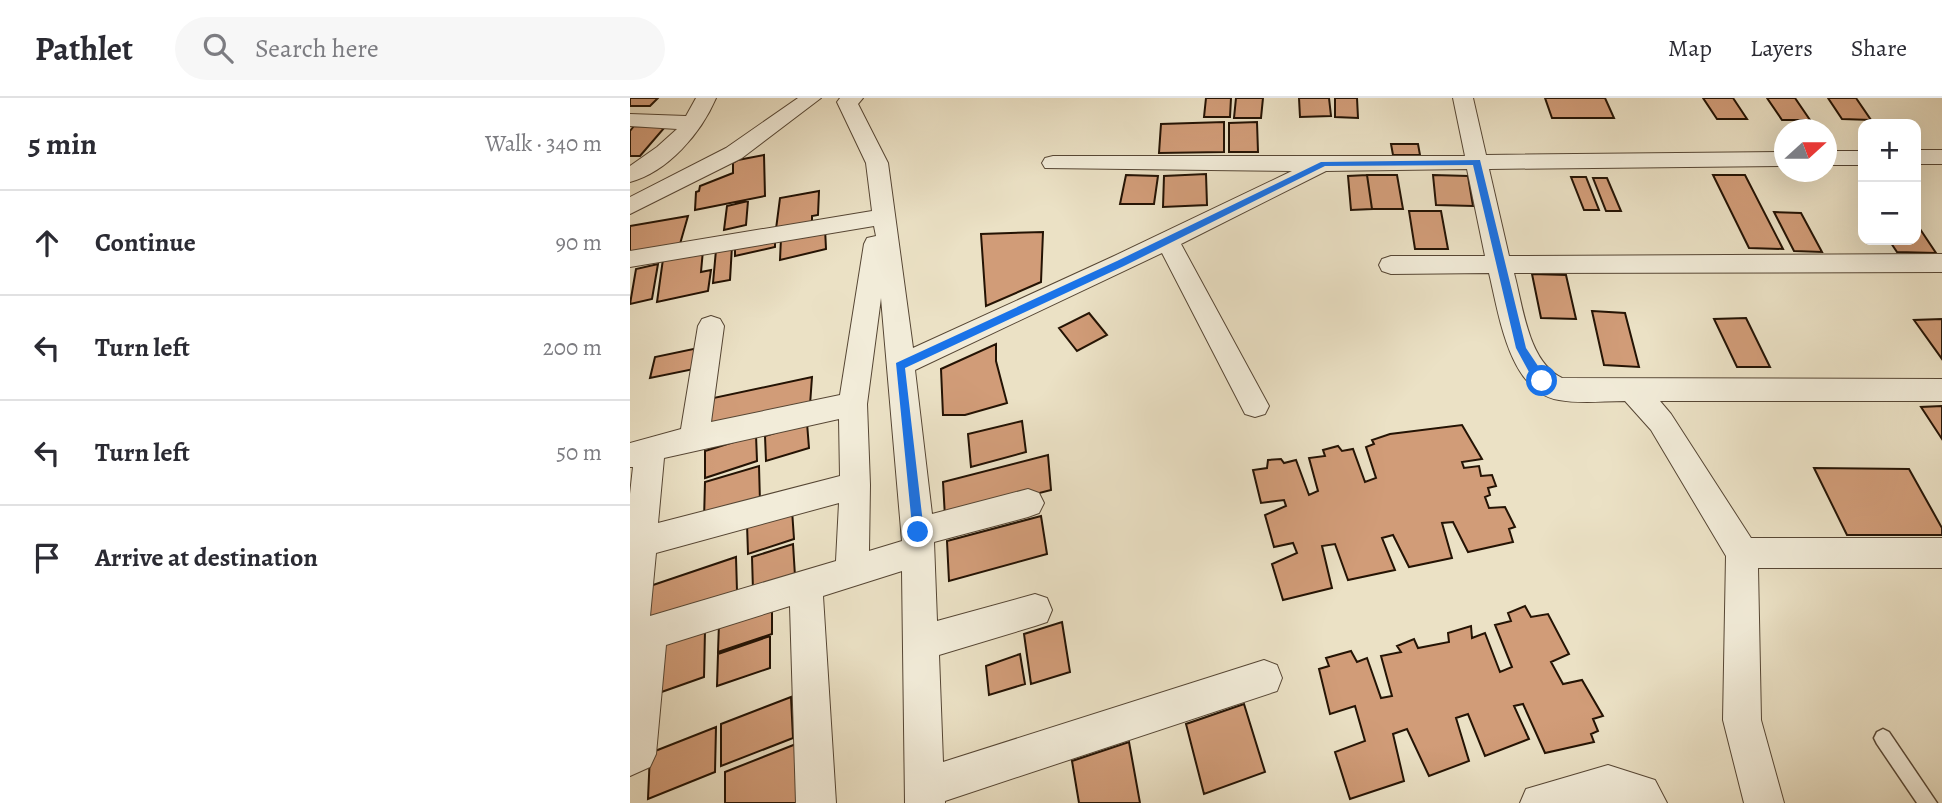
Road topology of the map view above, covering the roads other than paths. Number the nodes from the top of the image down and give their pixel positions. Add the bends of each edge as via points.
1 (706, 98) edge
2 (811, 98) edge
3 (1463, 98) edge
4 (842, 99) edge
5 (630, 120) edge
6 (692, 123) junction
7 (1921, 157) edge
8 (1942, 157) edge
9 (1837, 158) edge
10 (1858, 158) edge
11 (1774, 159) edge
12 (1477, 162) junction
13 (1054, 163) dead end
14 (1324, 164) junction
15 (630, 175) edge
16 (630, 206) edge
17 (880, 217) junction
18 (1167, 240) junction
19 (630, 259) edge
20 (1942, 263) edge
21 (1499, 264) junction
22 (1391, 265) dead end
23 (711, 326) dead end
24 (899, 366) junction
25 (1630, 388) junction
26 (1942, 390) edge
27 (853, 404) junction
28 (1255, 406) dead end
29 (694, 438) junction
30 (640, 452) edge
31 (855, 485) junction
32 (1028, 503) dead end
33 (918, 542) junction
34 (636, 543) edge
35 (1742, 553) junction
36 (1942, 553) edge
37 (852, 570) junction
38 (806, 586) junction
39 (1035, 610) dead end
40 (637, 637) edge
41 (920, 643) junction
42 (1264, 678) dead end
43 (1883, 738) dead end
44 (630, 757) edge
45 (925, 796) edge
46 (816, 803) edge
47 (1540, 803) edge
48 (1647, 803) edge
49 (1764, 803) edge
50 (1928, 803) edge

1 - 6 street
2 - 16 street via 734,153
3 - 12 street
4 - 17 street via 846,129
4 - 24 street via 877,163
5 - 6 street
6 - 15 street via 666,152
7 - 8 street
9 - 10 street
11 - 12 street
12 - 14 street
12 - 21 street
13 - 14 street
14 - 18 street
17 - 19 street
17 - 27 street
18 - 24 street
18 - 28 street
20 - 21 street
21 - 22 street
21 - 25 street via 1521,348 1542,381 1558,388
23 - 29 street
24 - 33 street
25 - 26 street
25 - 35 street via 1661,422
27 - 29 street
27 - 31 street
29 - 30 street
30 - 34 street
31 - 34 street
31 - 37 street
32 - 33 street
33 - 37 street
33 - 41 street
34 - 40 street
35 - 36 street
35 - 49 street via 1742,720
37 - 38 street
38 - 40 street
38 - 46 street
39 - 41 street
40 - 44 street via 637,754
41 - 45 street
42 - 45 street
43 - 50 lane
47 - 48 street via 1608,784 1640,794

